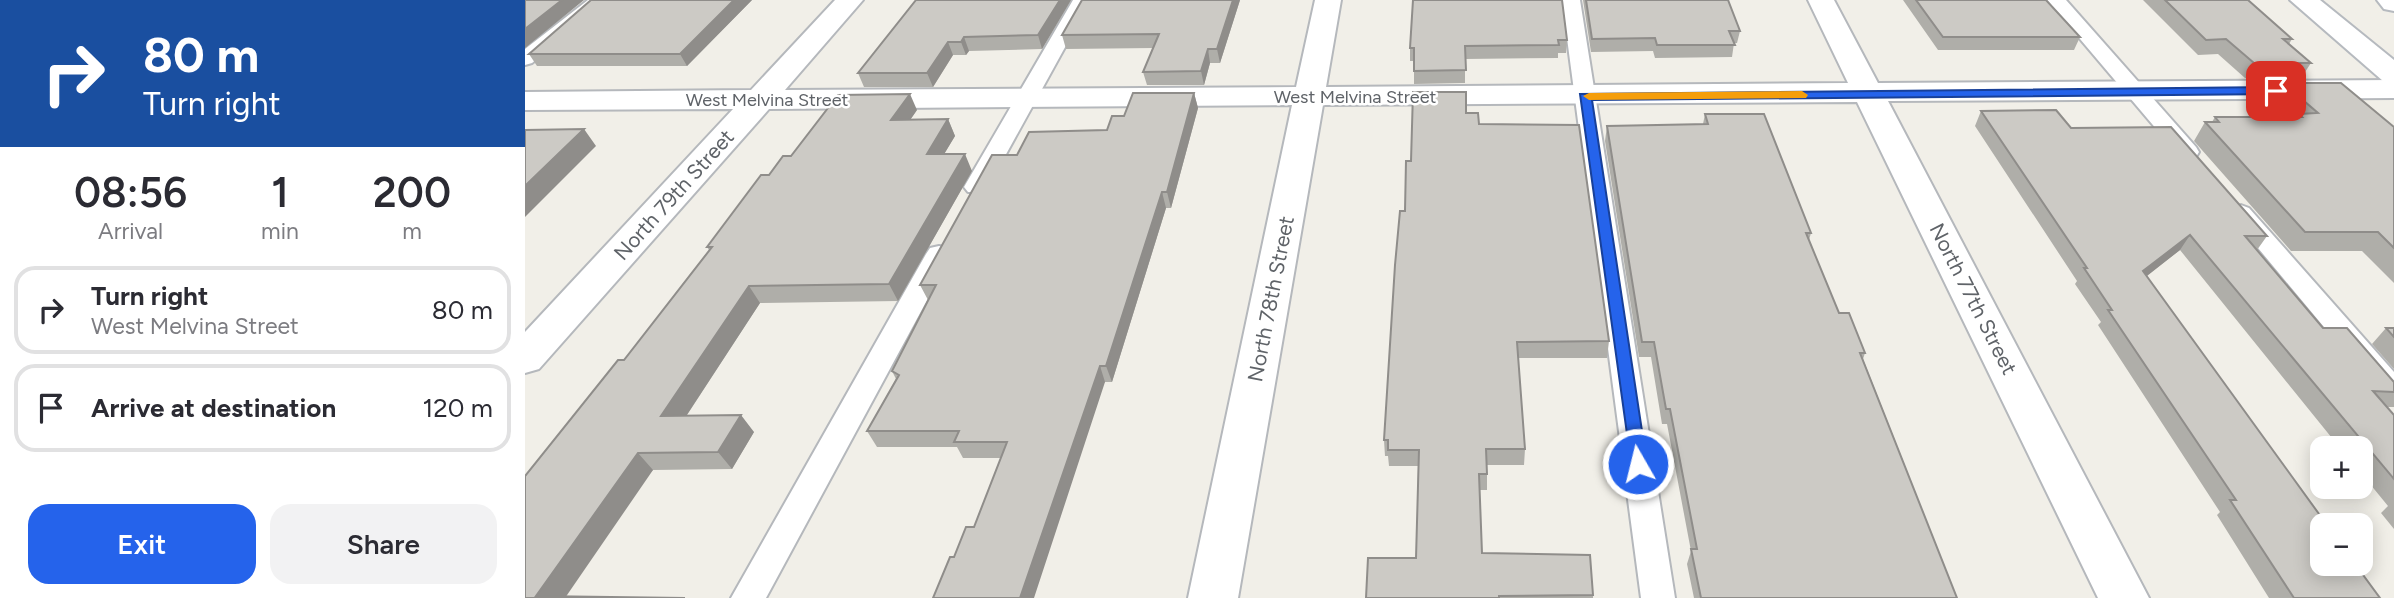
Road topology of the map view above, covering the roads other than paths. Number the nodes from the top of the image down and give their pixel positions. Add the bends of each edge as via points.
1 (599, 0) edge
2 (850, 0) edge
3 (1082, 0) edge
4 (1328, 0) edge
5 (1571, 0) edge
6 (1821, 0) edge
7 (2056, 0) edge
8 (2303, 0) edge
9 (525, 59) edge
10 (2394, 75) edge
11 (2394, 89) edge
12 (2138, 93) junction
13 (1870, 95) junction
14 (1585, 96) junction
15 (1309, 97) junction
16 (1024, 99) junction
17 (761, 100) junction
18 (525, 101) edge
19 (2207, 174) edge
20 (2225, 195) edge
21 (964, 208) edge
22 (951, 232) edge
23 (525, 358) edge
24 (2394, 391) edge
25 (748, 598) edge
26 (1213, 598) edge
27 (1658, 598) edge
28 (2124, 598) edge

1 - 9 lane
2 - 17 street, North 79th Street
3 - 16 lane
4 - 15 street, North 78th Street
5 - 14 lane
6 - 13 street, North 77th Street
7 - 12 lane
8 - 10 street
11 - 12 street, West Melvina Street
12 - 13 street, West Melvina Street
12 - 19 lane
13 - 14 street, West Melvina Street
13 - 28 street, North 77th Street
14 - 15 street, West Melvina Street
14 - 27 lane
15 - 16 street, West Melvina Street
15 - 26 street, North 78th Street
16 - 17 street, West Melvina Street
16 - 21 lane
17 - 18 street, West Melvina Street
17 - 23 street, North 79th Street
20 - 24 lane
22 - 25 lane

